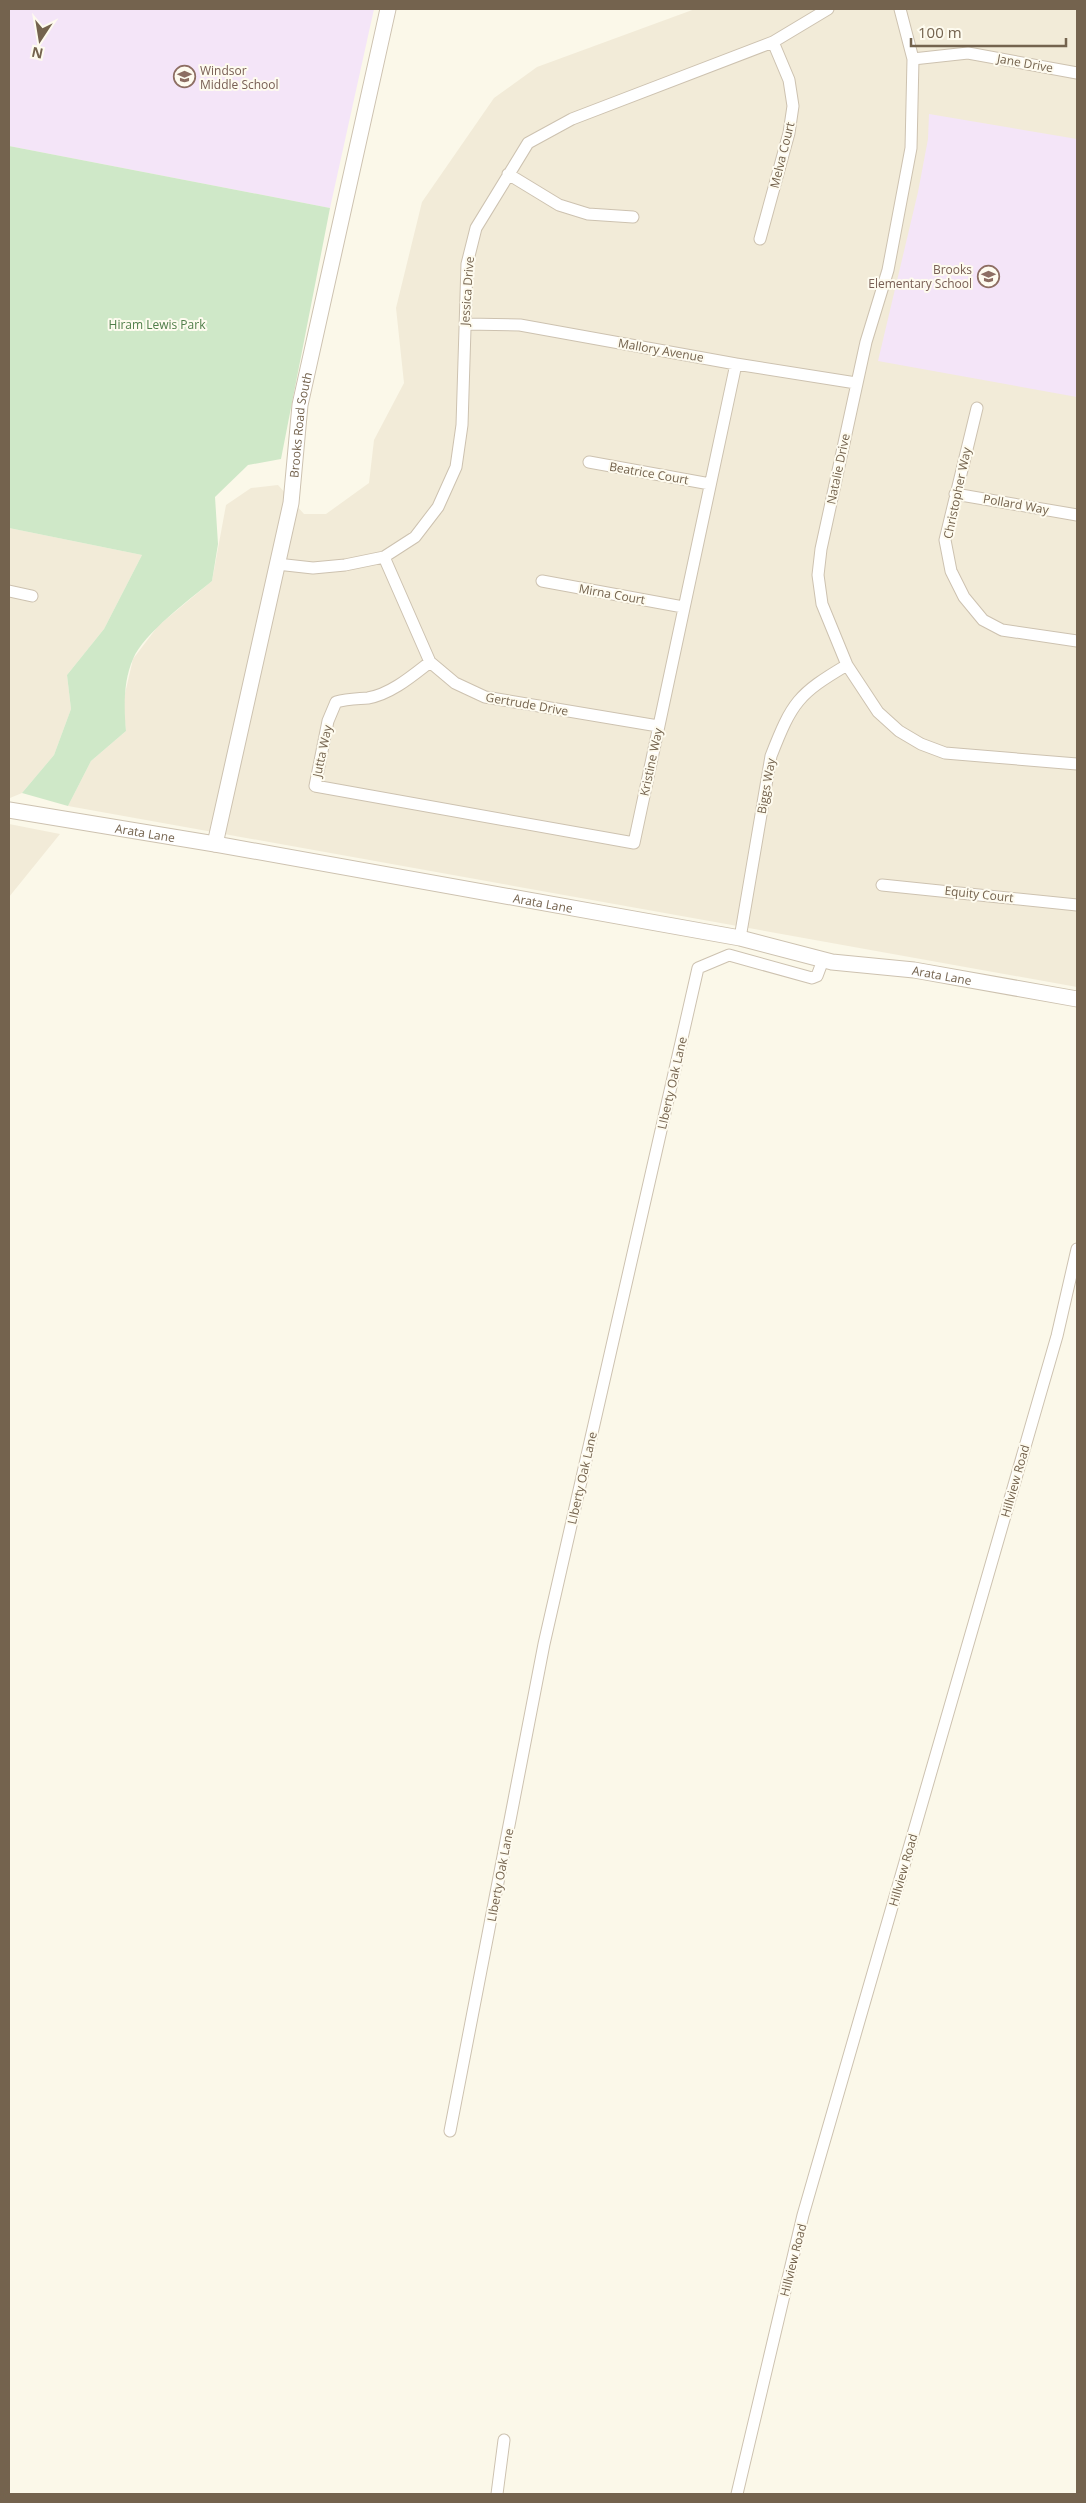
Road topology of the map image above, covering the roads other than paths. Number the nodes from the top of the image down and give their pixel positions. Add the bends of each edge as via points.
1 (388, 9) edge
2 (828, 9) edge
3 (900, 9) edge
4 (773, 42) junction
5 (913, 59) junction
6 (1077, 73) edge
7 (508, 174) junction
8 (633, 217) dead end
9 (760, 239) dead end
10 (465, 324) junction
11 (736, 364) junction
12 (856, 383) junction
13 (977, 408) dead end
14 (589, 462) dead end
15 (710, 484) junction
16 (955, 494) junction
17 (1077, 513) edge
18 (384, 557) junction
19 (277, 564) junction
20 (542, 581) dead end
21 (9, 591) edge
22 (32, 596) dead end
23 (683, 607) junction
24 (1077, 641) edge
25 (430, 662) junction
26 (848, 665) junction
27 (658, 726) junction
28 (1077, 764) edge
29 (315, 786) joint
30 (9, 810) edge
31 (215, 844) junction
32 (882, 885) dead end
33 (1077, 905) edge
34 (740, 938) junction
35 (823, 960) junction
36 (1077, 999) edge
37 (1077, 1249) edge
38 (450, 2131) dead end
39 (504, 2440) dead end
40 (497, 2494) edge
41 (737, 2494) edge

1 - 19 street, Brooks Road South via 300,405 291,503
2 - 4 street, Jessica Drive
3 - 5 street, Natalie Drive
4 - 7 street, Jessica Drive via 546,131 528,142
4 - 9 street, Melva Court via 789,80 793,106 789,133
5 - 6 street, Jane Drive via 968,53
5 - 12 street, Natalie Drive via 911,148 888,270
7 - 8 street via 559,205 588,214
7 - 10 street, Jessica Drive via 476,228 467,264
10 - 11 street, Mallory Avenue via 520,324
10 - 18 street, Jessica Drive via 462,425 456,467 438,507 415,537
11 - 12 street, Mallory Avenue
11 - 15 street, Kristine Way
12 - 26 street, Natalie Drive via 818,574 822,604
13 - 16 street, Christopher Way
14 - 15 street, Beatrice Court
15 - 23 street, Kristine Way
16 - 17 street, Pollard Way
16 - 24 street, Christopher Way via 945,540 951,571 964,597 983,620 1002,630
18 - 19 street, Jessica Drive via 313,568
18 - 25 street, Gertrude Drive
19 - 31 street, Brooks Road South
20 - 23 street, Mirna Court
21 - 22 street
23 - 27 street, Kristine Way
25 - 27 street, Gertrude Drive via 455,683 485,697
25 - 29 street, Jutta Way via 408,679 370,698 336,702 328,721
26 - 28 street, Natalie Drive via 878,712 899,731 921,744 945,753
26 - 34 street, Biggs Way via 814,685 796,701 782,728 771,756
27 - 29 street, Kristine Way via 634,843
30 - 31 street, Arata Lane
31 - 34 street, Arata Lane
32 - 33 street, Equity Court
34 - 35 street, Arata Lane
35 - 36 street, Arata Lane via 914,970
35 - 38 street, LIberty Oak Lane via 817,976 812,978 729,955 698,968 544,1644
37 - 41 street, Hillview Road via 1057,1336 804,2215
39 - 40 street

